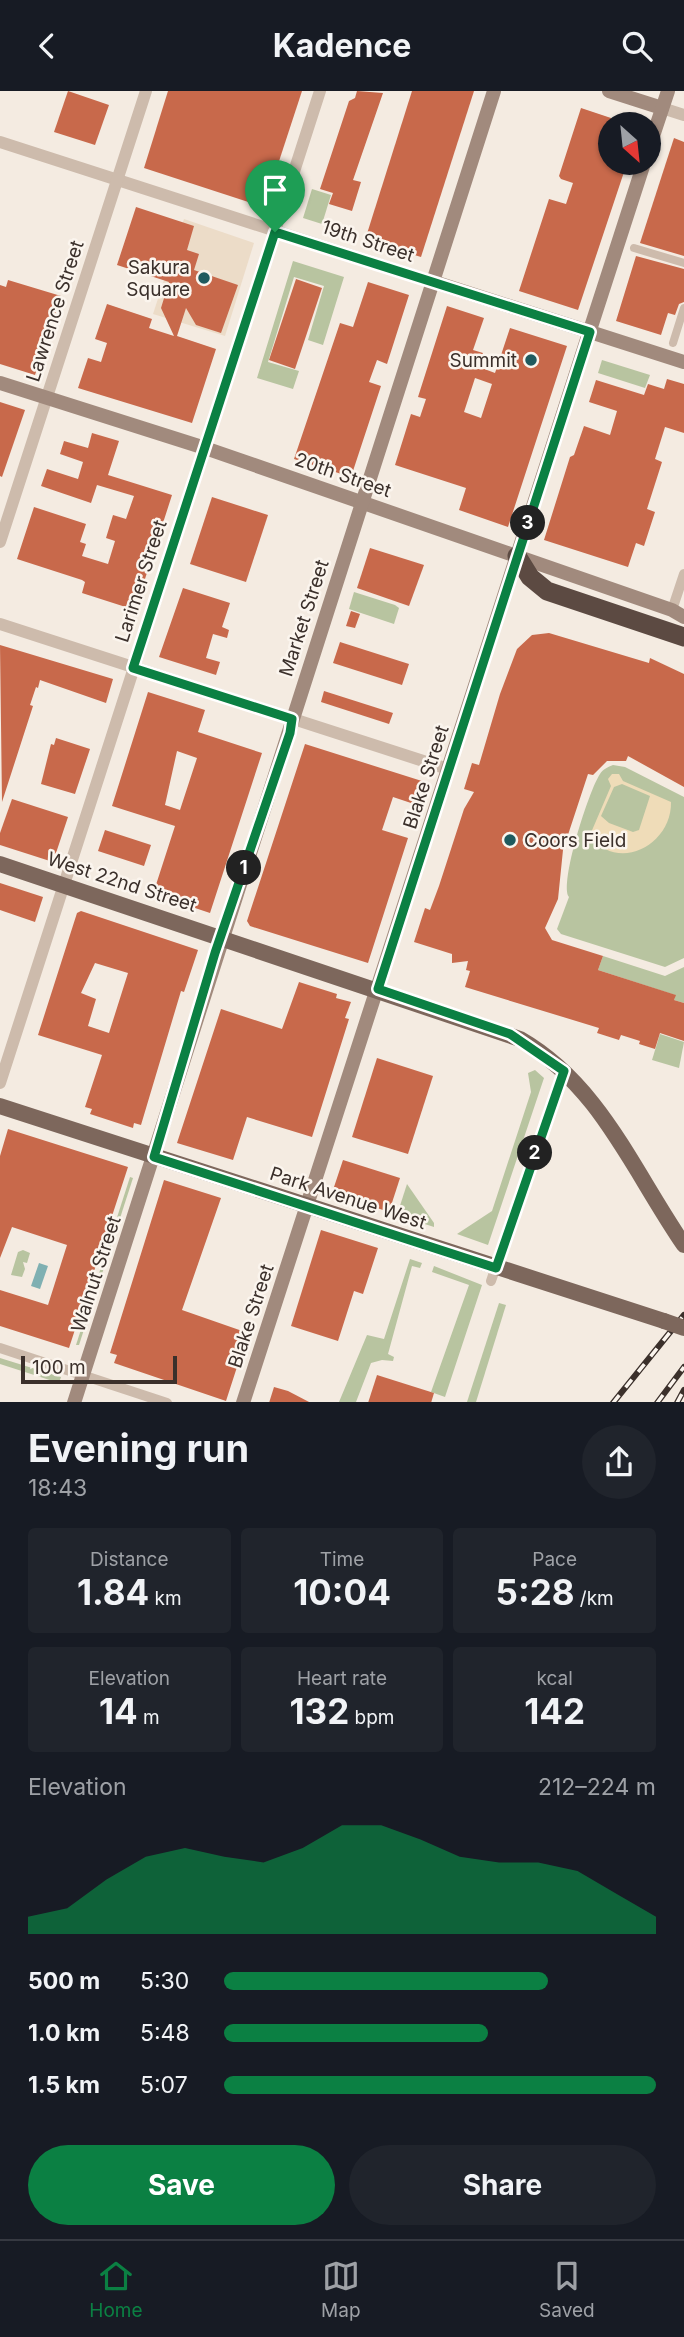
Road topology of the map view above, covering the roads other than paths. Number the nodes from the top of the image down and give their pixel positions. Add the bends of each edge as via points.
1 (146, 91) edge
2 (320, 91) edge
3 (494, 91) edge
4 (609, 91) edge
5 (668, 91) edge
6 (662, 108) junction
7 (661, 112) edge
8 (684, 115) edge
9 (0, 142) edge
10 (640, 175) edge
11 (117, 180) junction
12 (275, 232) junction
13 (635, 248) dead end
14 (684, 263) edge
15 (434, 282) junction
16 (684, 308) edge
17 (590, 332) junction
18 (673, 343) dead end
19 (684, 362) edge
20 (0, 383) edge
21 (47, 398) junction
22 (205, 448) junction
23 (362, 502) junction
24 (0, 542) edge
25 (517, 556) junction
26 (684, 574) edge
27 (680, 613) edge
28 (0, 624) edge
29 (684, 637) edge
30 (133, 668) junction
31 (292, 719) junction
32 (441, 767) junction
33 (0, 865) edge
34 (63, 885) junction
35 (220, 937) junction
36 (378, 989) junction
37 (564, 1071) junction
38 (0, 1083) edge
39 (0, 1107) edge
40 (154, 1157) junction
41 (307, 1206) junction
42 (684, 1245) edge
43 (489, 1271) junction
44 (684, 1328) edge
45 (0, 1348) edge
46 (83, 1375) junction
47 (74, 1402) edge
48 (167, 1402) edge
49 (243, 1402) edge

1 - 11 street, Lawrence Street
2 - 12 street, Larimer Street
3 - 15 main road, Market Street
4 - 6 main road
5 - 6 main road
6 - 7 main road
6 - 8 street
9 - 11 street, 19th Street
10 - 17 main road, Blake Street
11 - 12 street, 19th Street
11 - 21 street, Lawrence Street
12 - 15 street, 19th Street
12 - 22 street, Larimer Street
13 - 14 street
15 - 17 main road, 19th Street
15 - 23 main road, Market Street
16 - 18 street
17 - 19 main road, 19th Street
17 - 25 main road, Blake Street
20 - 21 main road, 20th Street
21 - 22 main road, 20th Street
21 - 24 street, Lawrence Street
22 - 23 main road, 20th Street
22 - 30 street, Larimer Street
23 - 25 main road, 20th Street
23 - 31 main road, Market Street
25 - 27 main road, 20th Street
25 - 29 highway via 530,577 547,591
25 - 32 main road, Blake Street
26 - 27 street
28 - 30 street
30 - 31 street
30 - 34 street, Larimer Street
31 - 32 street
31 - 35 main road, Market Street
32 - 36 main road, Blake Street
33 - 34 main road, West 22nd Street
34 - 35 main road, West 22nd Street
34 - 38 street, Larimer Street
35 - 36 main road, West 22nd Street
35 - 40 main road, Market Street
36 - 37 main road, West 22nd Street via 510,1034
36 - 41 main road, Blake Street
37 - 42 main road via 605,1117
37 - 43 street
39 - 40 main road, Park Avenue West
40 - 41 main road, Park Avenue West
40 - 46 main road, Walnut Street
41 - 43 main road, Park Avenue West
41 - 49 main road, Blake Street
43 - 44 main road, Park Avenue West, bridge
45 - 46 street
46 - 47 main road, Walnut Street
46 - 48 street

